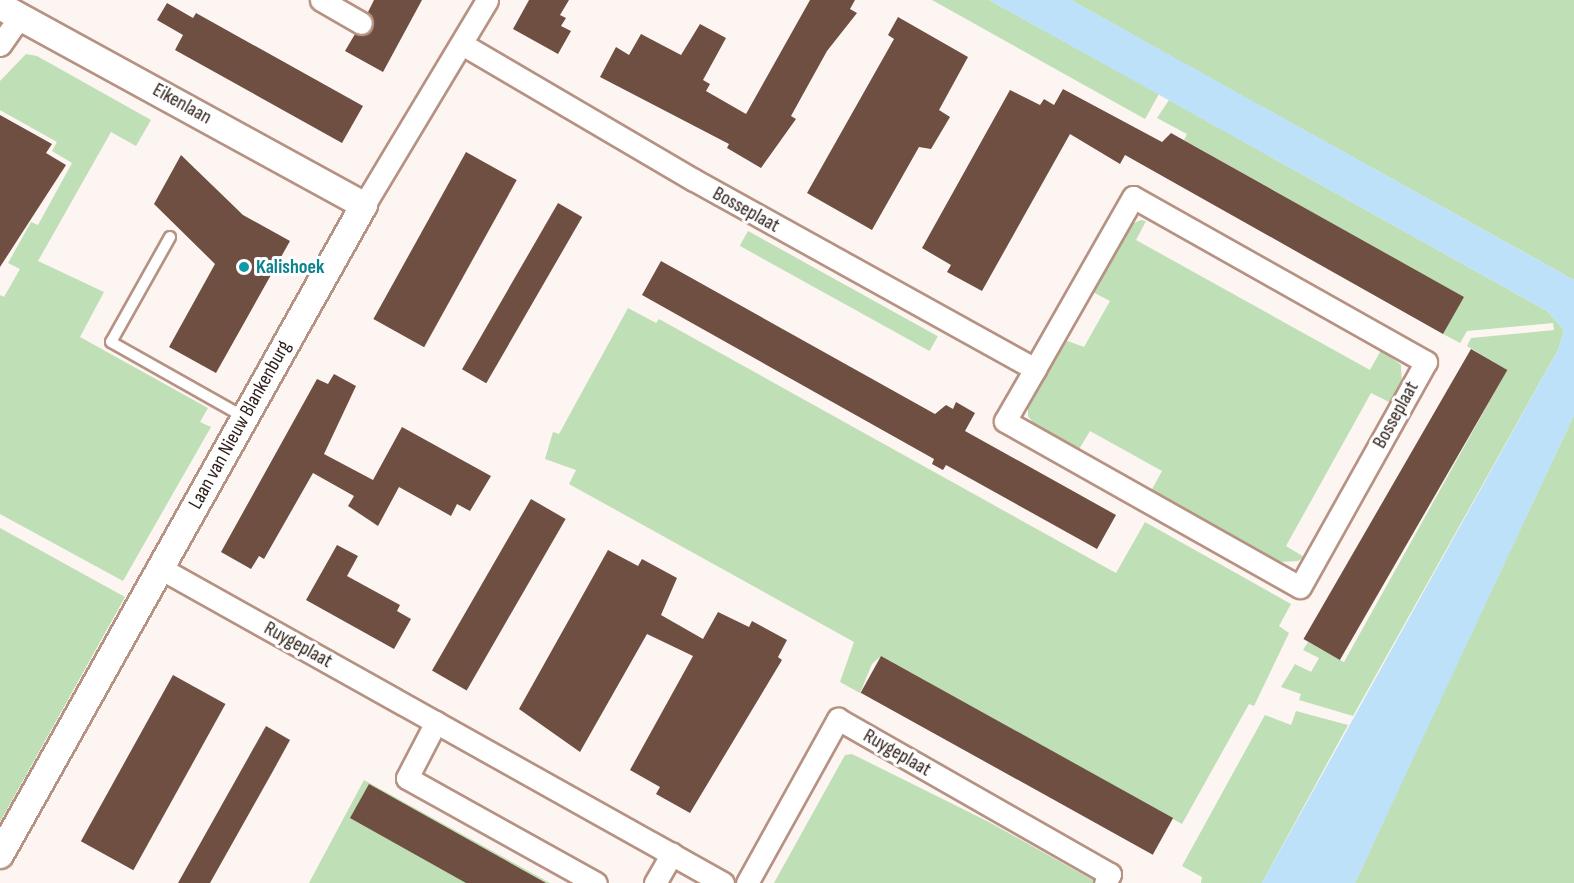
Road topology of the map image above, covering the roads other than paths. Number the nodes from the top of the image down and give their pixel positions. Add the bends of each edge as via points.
1 (321, 0) edge
2 (487, 0) edge
3 (10, 11) edge
4 (361, 22) dead end
5 (462, 44) junction
6 (0, 45) edge
7 (364, 205) junction
8 (170, 237) dead end
9 (1035, 369) junction
10 (245, 417) junction
11 (160, 568) junction
12 (436, 722) junction
13 (672, 853) junction
14 (0, 855) edge
15 (596, 883) edge
16 (656, 883) edge
17 (723, 883) edge
18 (747, 883) edge
19 (1105, 883) edge

1 - 4 street
2 - 5 street, Laan van Nieuw Blankenburg
3 - 6 street
3 - 7 street, Eikenlaan
5 - 7 street, Laan van Nieuw Blankenburg
5 - 9 street, Bosseplaat via 684,175
7 - 10 street, Laan van Nieuw Blankenburg
8 - 10 lane via 111,342
9 - 9 street, Bosseplaat via 1132,197 1426,362 1300,586 1005,421
10 - 11 street, Laan van Nieuw Blankenburg
11 - 12 street, Ruygeplaat
11 - 14 street, Laan van Nieuw Blankenburg
12 - 13 street, Ruygeplaat
12 - 15 street via 407,778
13 - 16 street
13 - 17 street, Ruygeplaat
18 - 19 street, Ruygeplaat via 838,719 1110,874

